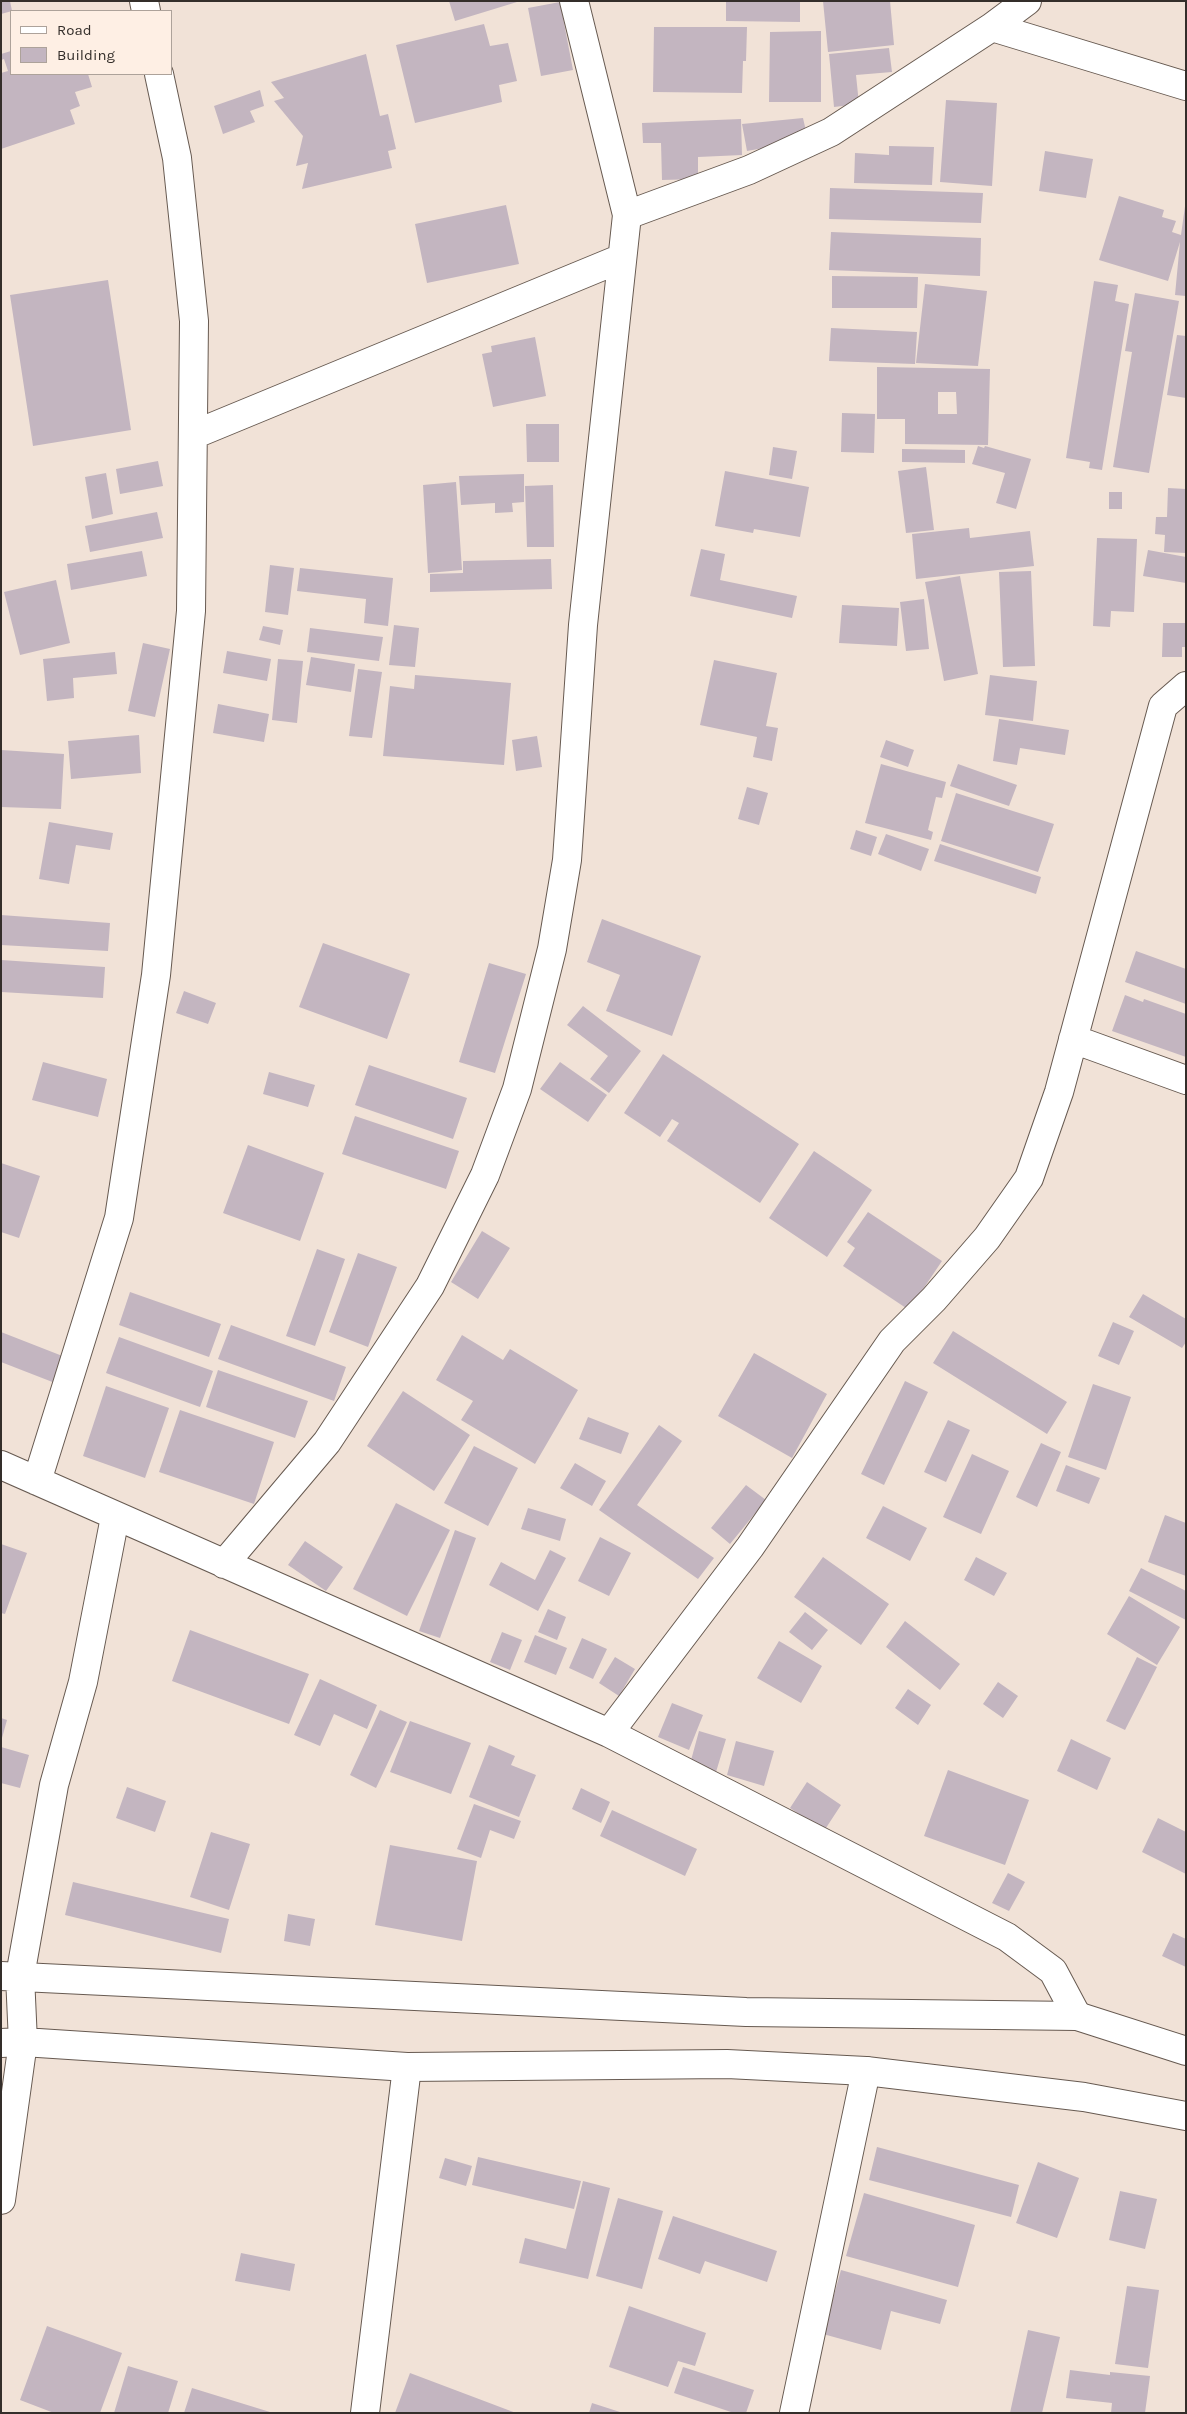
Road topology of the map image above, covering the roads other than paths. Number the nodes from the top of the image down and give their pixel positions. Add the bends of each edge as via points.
1 (574, 1) edge
2 (1027, 1) edge
3 (992, 27) junction
4 (159, 75) edge
5 (1186, 86) edge
6 (626, 215) junction
7 (622, 258) junction
8 (193, 435) junction
9 (1186, 686) edge
10 (1073, 1039) junction
11 (1186, 1080) edge
12 (1, 1465) edge
13 (38, 1481) junction
14 (115, 1517) junction
15 (224, 1564) junction
16 (609, 1733) junction
17 (11, 1976) edge
18 (1077, 2016) junction
19 (12, 2042) edge
20 (1186, 2051) edge
21 (407, 2067) junction
22 (866, 2071) junction
23 (1186, 2116) edge
24 (1, 2200) edge
25 (364, 2413) edge
26 (794, 2413) edge

1 - 6 street
2 - 3 street
3 - 5 street
3 - 6 street via 831,132 748,170
4 - 8 street via 177,158 194,321
6 - 7 street
7 - 8 street
7 - 15 street via 583,625 567,860 552,949 517,1090 485,1175 430,1286 327,1442
8 - 13 street via 191,610 156,975 119,1218
9 - 10 street via 1163,706
10 - 11 street
10 - 16 street via 1059,1092 1029,1178 987,1238 892,1341 750,1547
12 - 13 street
13 - 14 street
14 - 15 street
14 - 17 street via 83,1682 54,1785
15 - 16 street
16 - 18 street via 1007,1937 1053,1971
17 - 18 street via 746,2012
17 - 19 street
18 - 20 street
19 - 21 street
19 - 24 street
21 - 22 street via 726,2064
21 - 25 street
22 - 23 street via 1084,2097
22 - 26 street

